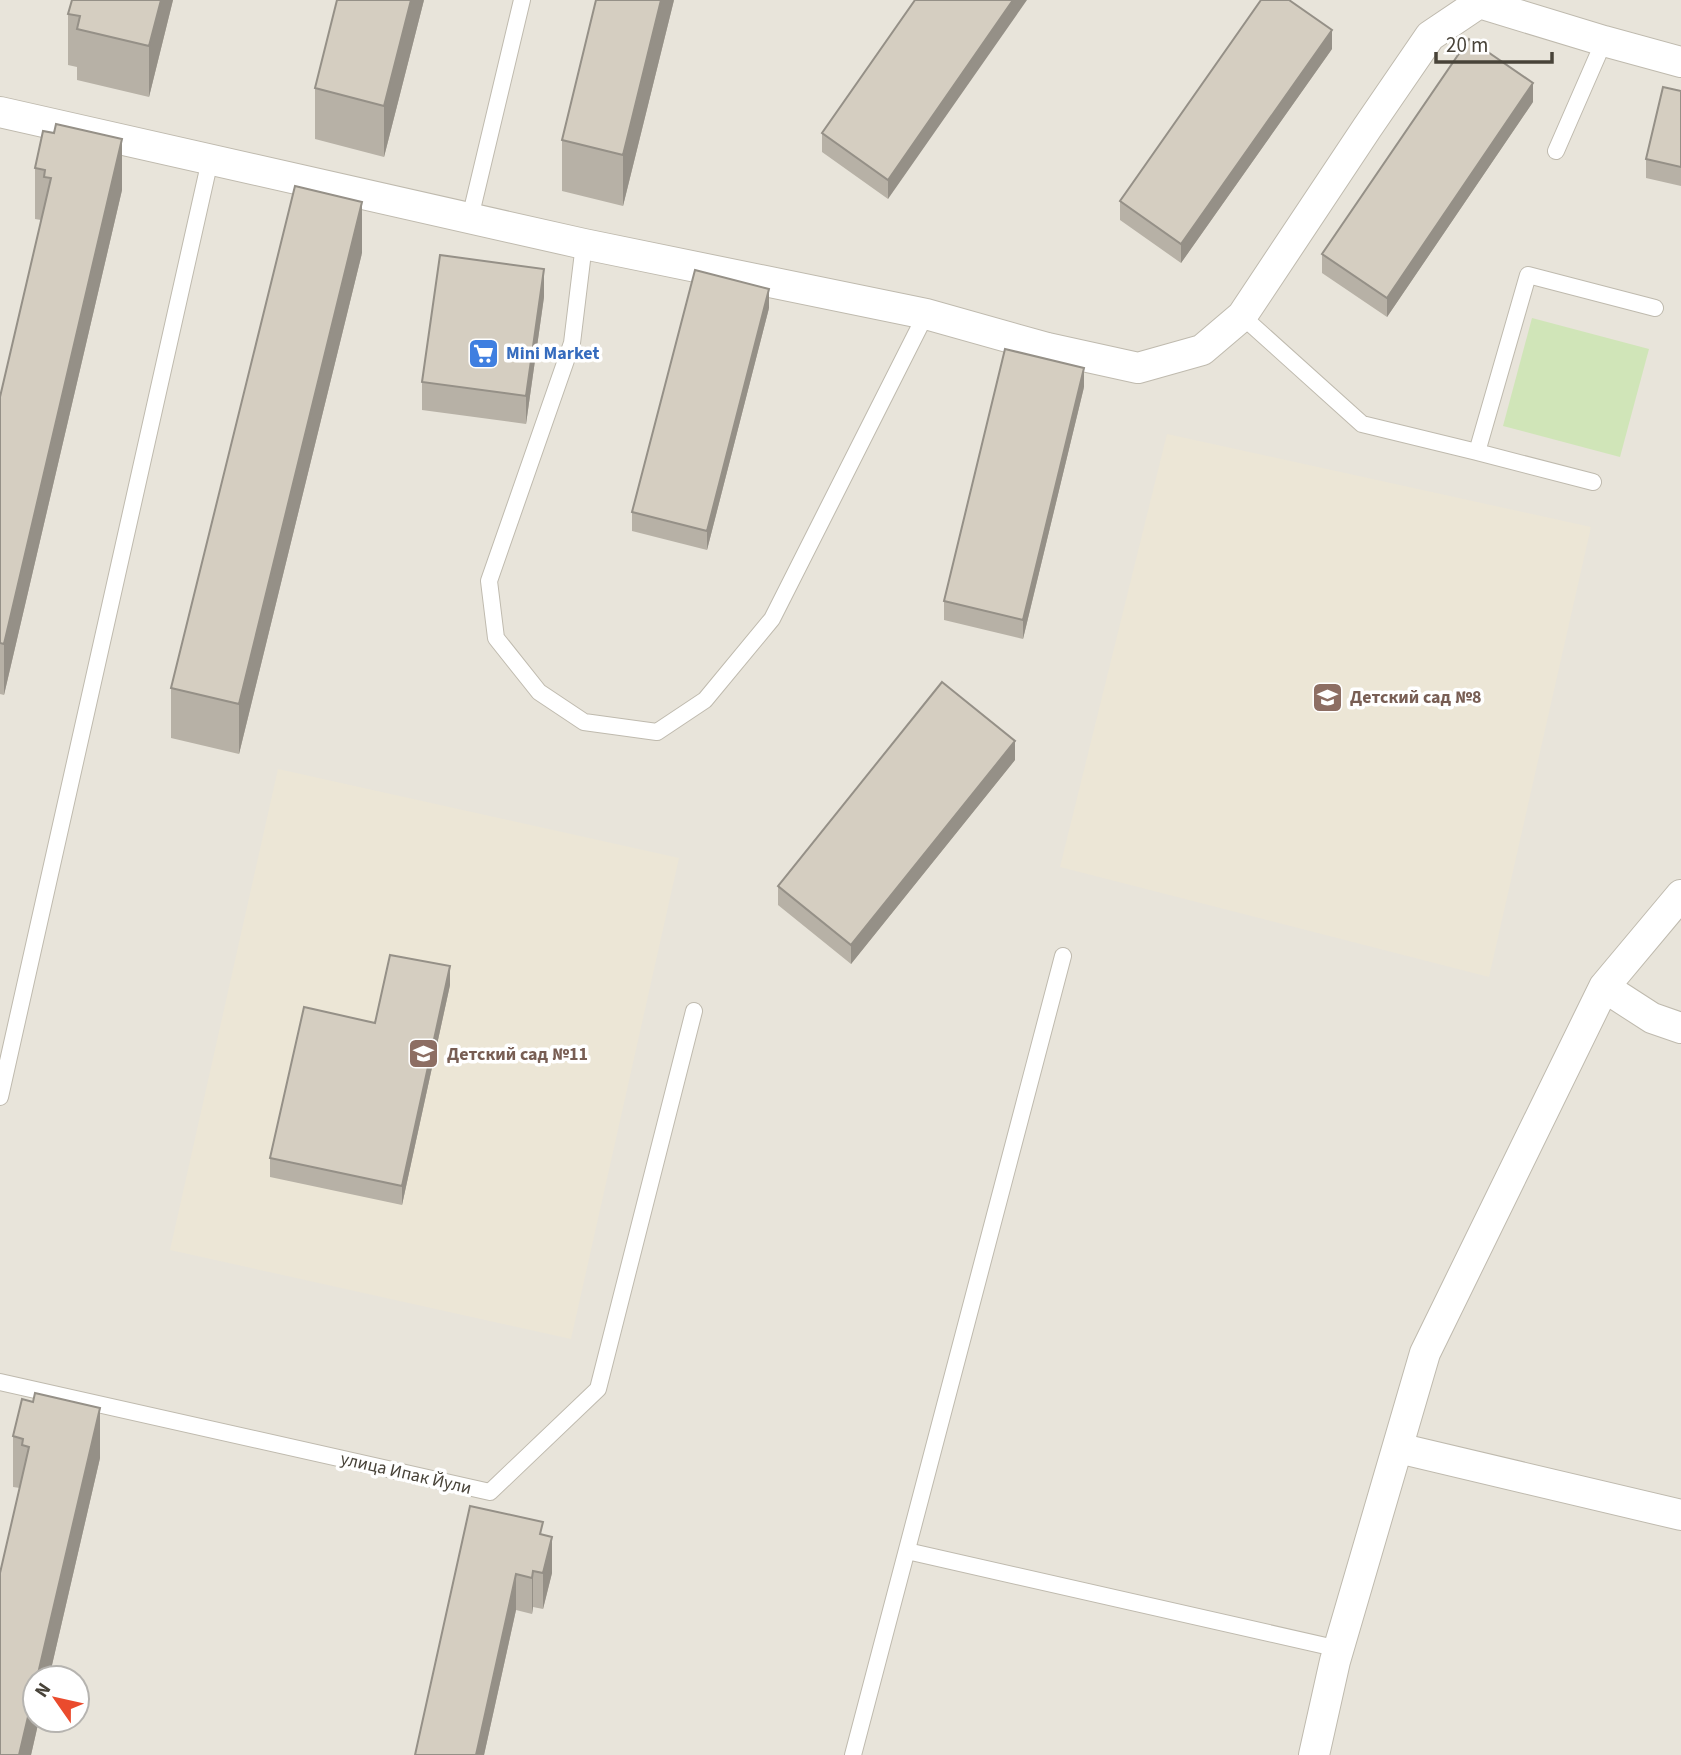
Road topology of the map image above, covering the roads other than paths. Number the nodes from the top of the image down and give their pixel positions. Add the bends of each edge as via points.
1 (522, 0) edge
2 (1478, 1) edge
3 (1604, 41) junction
4 (1681, 62) edge
5 (0, 113) edge
6 (1556, 151) dead end
7 (210, 160) junction
8 (470, 218) junction
9 (584, 244) junction
10 (1655, 308) dead end
11 (926, 314) junction
12 (1242, 316) junction
13 (1477, 452) junction
14 (1593, 482) dead end
15 (1681, 895) edge
16 (1063, 956) dead end
17 (1604, 987) junction
18 (694, 1011) dead end
19 (1681, 1027) edge
20 (0, 1097) edge
21 (0, 1382) edge
22 (1398, 1448) junction
23 (1681, 1515) edge
24 (907, 1550) junction
25 (1339, 1650) junction
26 (853, 1755) edge
27 (1314, 1755) edge

1 - 8 lane
2 - 3 street
2 - 12 street via 1430,36
3 - 4 street
3 - 6 lane
5 - 7 street
7 - 8 street
7 - 20 lane
8 - 9 street
9 - 11 street
9 - 11 lane via 572,343 489,581 496,638 539,692 584,722 657,732 705,700 772,619
10 - 13 lane via 1528,275
11 - 12 street via 1138,368 1202,350
12 - 13 lane via 1362,424
13 - 14 lane
15 - 17 street
16 - 24 lane
17 - 19 street via 1652,1018
17 - 22 street via 1425,1353
18 - 21 lane, улица Ипак Йули via 598,1389 491,1492
22 - 23 street
22 - 25 street
24 - 25 lane
24 - 26 lane
25 - 27 street

